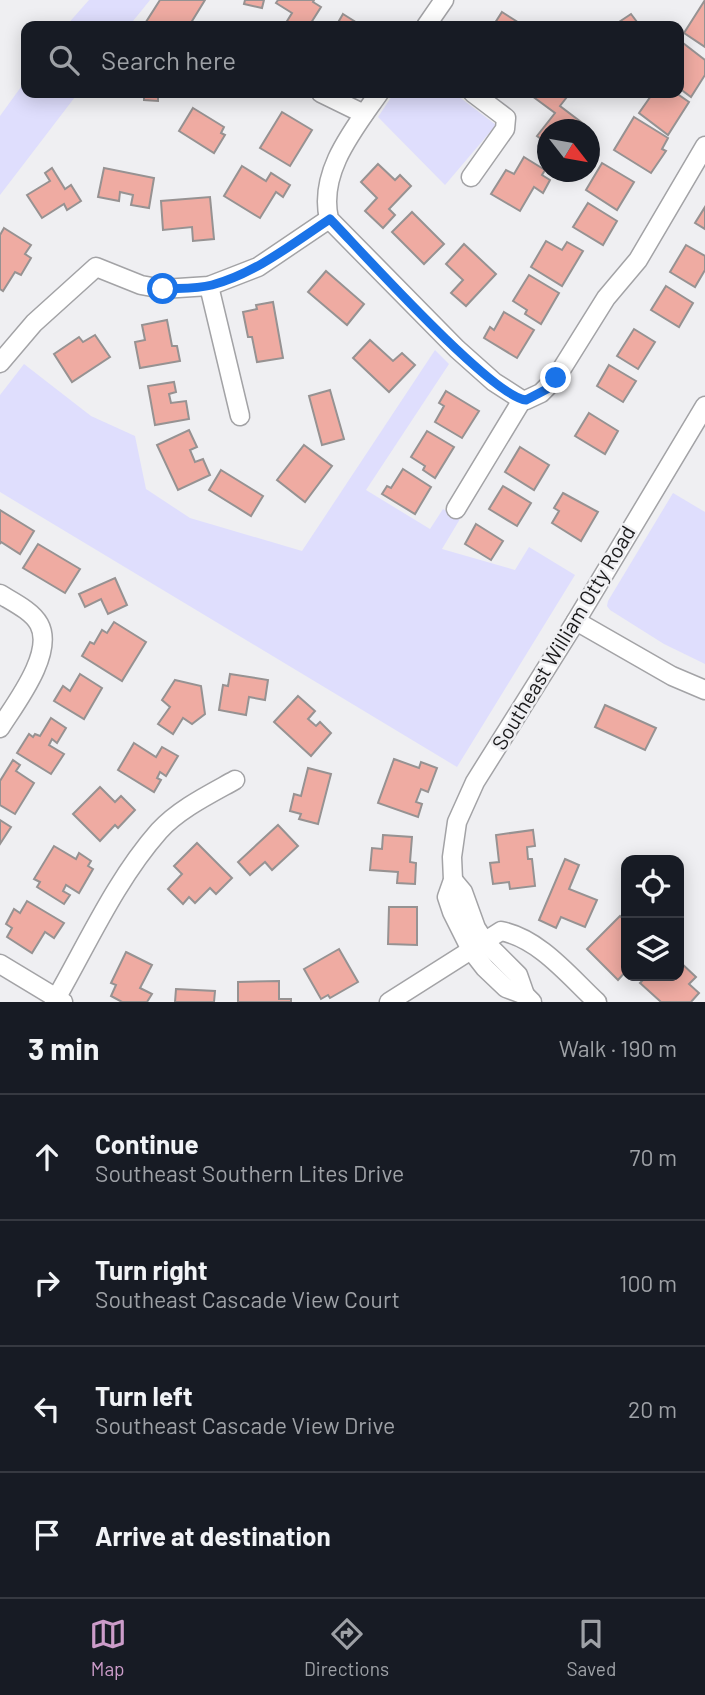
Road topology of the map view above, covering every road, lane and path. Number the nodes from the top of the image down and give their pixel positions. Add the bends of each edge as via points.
1 (444, 0) edge
2 (429, 21) edge
3 (331, 98) edge
4 (375, 98) edge
5 (480, 98) edge
6 (364, 114) junction
7 (705, 146) edge
8 (471, 177) dead end
9 (330, 219) junction
10 (209, 286) junction
11 (0, 363) edge
12 (522, 400) junction
13 (705, 406) edge
14 (240, 416) dead end
15 (456, 509) dead end
16 (0, 594) edge
17 (576, 621) junction
18 (705, 690) edge
19 (0, 728) edge
20 (235, 779) dead end
21 (478, 946) junction
22 (0, 964) edge
23 (528, 999) edge
24 (58, 1001) edge
25 (389, 1002) edge
26 (597, 1002) edge

1 - 2 street
3 - 6 street
4 - 6 street
5 - 8 street via 506,118 505,129
6 - 9 street via 328,183
7 - 12 street via 638,260 606,298 556,378 541,393
9 - 10 street via 258,267
9 - 12 street via 457,349
10 - 11 street via 163,289 96,267 34,323
10 - 14 street
12 - 15 street
13 - 17 street, Southeast William Otty Road
16 - 19 street via 26,610 39,624 43,640 42,654
17 - 18 street
17 - 21 street, Southeast William Otty Road via 463,805 447,897 452,912
20 - 24 street via 161,830 129,871
21 - 23 street, Southeast William Otty Road via 506,988
21 - 25 street
21 - 26 street via 502,931 517,934 532,942
22 - 24 street

